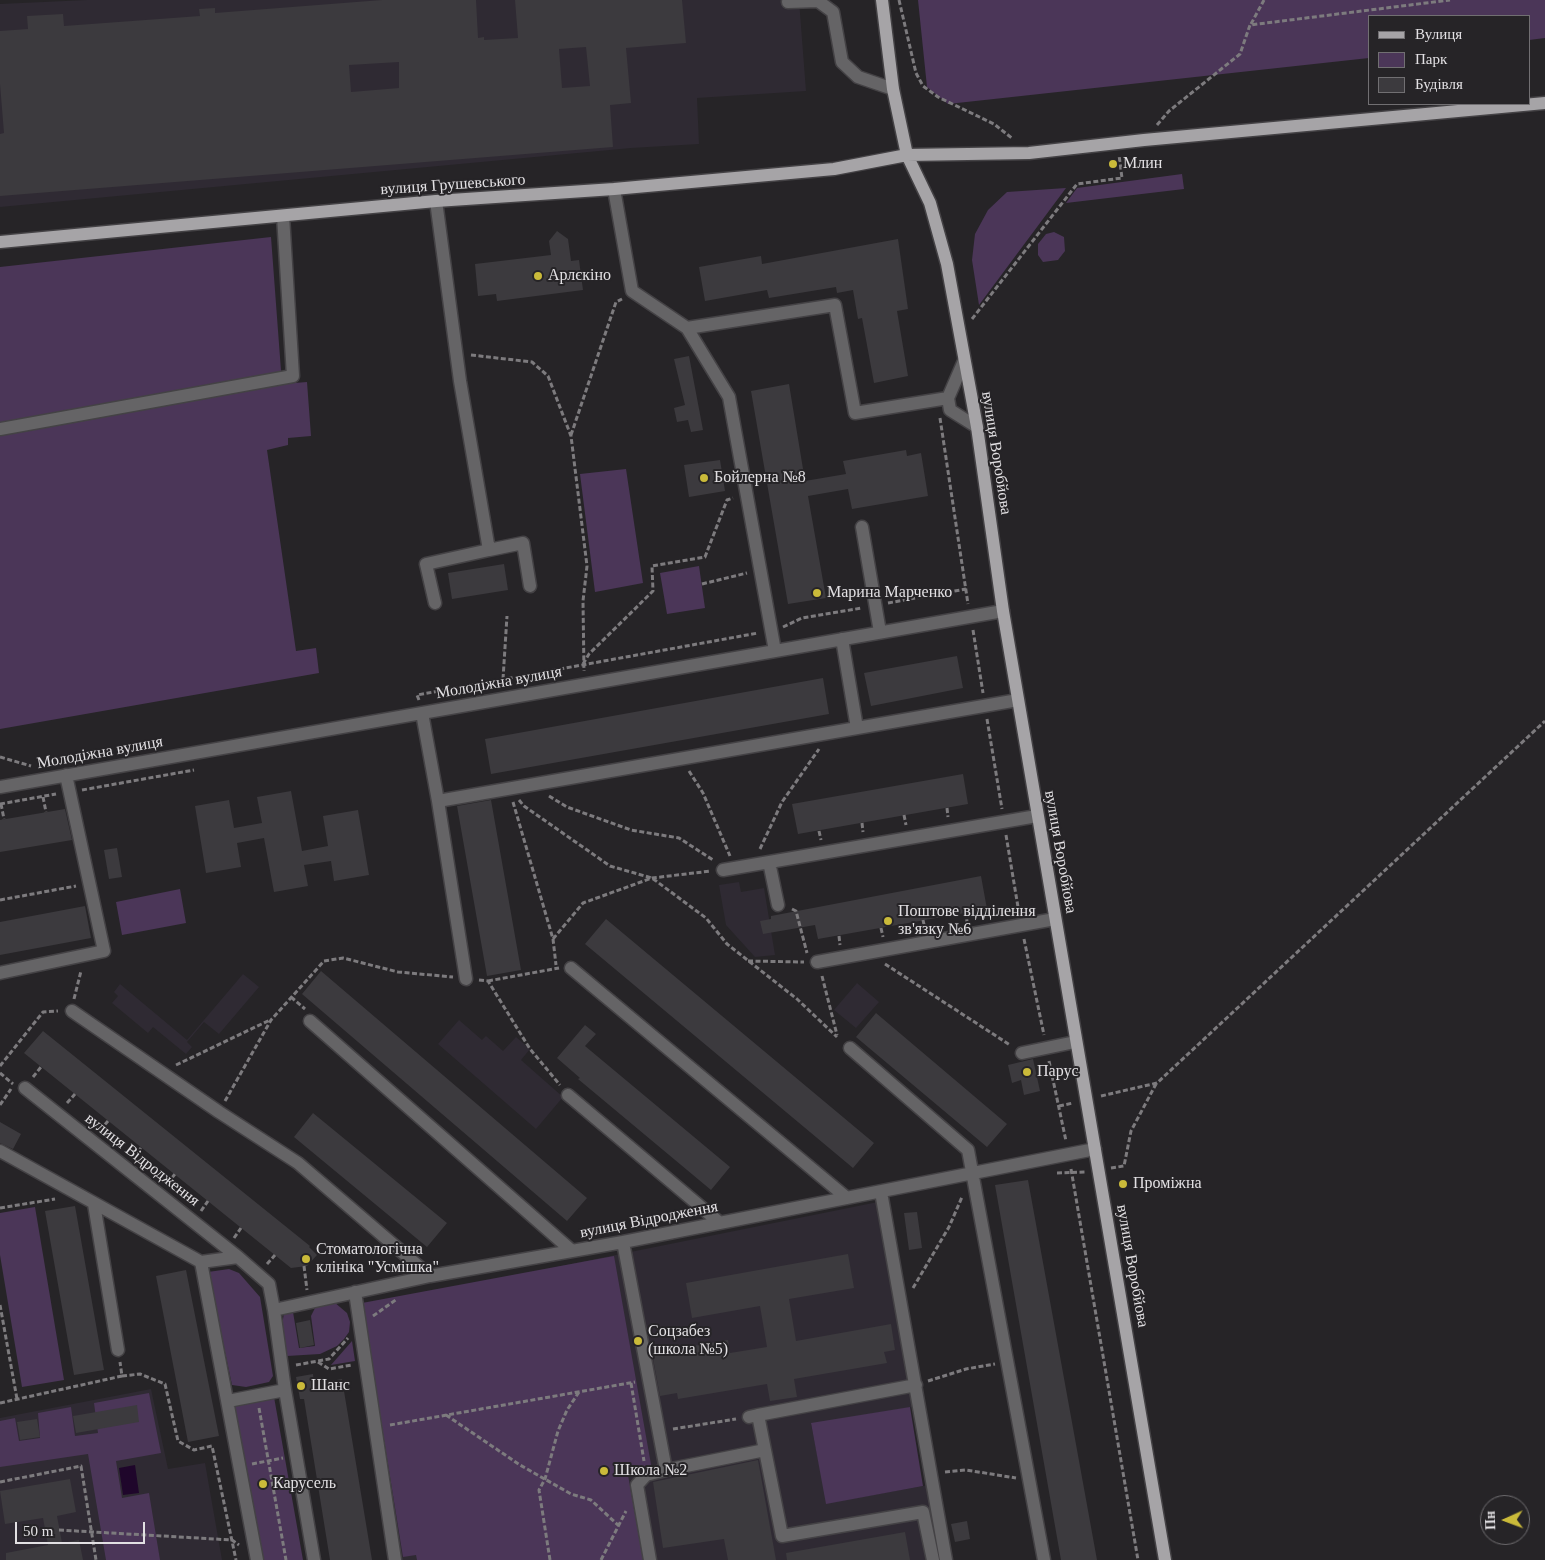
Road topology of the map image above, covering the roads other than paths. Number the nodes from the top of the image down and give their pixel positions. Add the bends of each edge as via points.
1 (882, 0) edge
2 (788, 2) dead end
3 (893, 89) junction
4 (1545, 103) edge
5 (1530, 104) edge
6 (1523, 105) edge
7 (907, 155) junction
8 (614, 189) junction
9 (436, 201) junction
10 (283, 216) junction
11 (0, 242) edge
12 (687, 328) junction
13 (964, 361) junction
14 (948, 398) junction
15 (976, 427) junction
16 (0, 429) edge
17 (862, 527) dead end
18 (489, 550) junction
19 (530, 586) dead end
20 (434, 603) dead end
21 (1003, 611) junction
22 (880, 632) junction
23 (842, 639) junction
24 (775, 651) junction
25 (1018, 700) junction
26 (422, 713) junction
27 (857, 728) junction
28 (66, 775) junction
29 (0, 787) edge
30 (438, 801) junction
31 (1037, 816) junction
32 (769, 862) junction
33 (734, 868) road end
34 (778, 905) road end
35 (1055, 919) junction
36 (817, 962) road end
37 (571, 968) road end
38 (0, 972) edge
39 (466, 979) road end
40 (72, 1011) road end
41 (310, 1021) dead end
42 (1076, 1042) junction
43 (850, 1048) road end
44 (1022, 1053) road end
45 (19, 1086) road end
46 (568, 1095) road end
47 (1095, 1149) junction
48 (0, 1151) edge
49 (972, 1173) junction
50 (881, 1192) junction
51 (847, 1198) junction
52 (94, 1204) junction
53 (720, 1223) junction
54 (623, 1242) junction
55 (572, 1252) junction
56 (238, 1257) junction
57 (201, 1262) junction
58 (430, 1276) junction
59 (355, 1292) junction
60 (274, 1310) junction
61 (118, 1350) road end
62 (916, 1385) junction
63 (285, 1390) junction
64 (228, 1400) junction
65 (765, 1450) junction
66 (666, 1470) junction
67 (257, 1558) edge
68 (314, 1560) edge
69 (394, 1560) edge
70 (650, 1560) edge
71 (932, 1560) edge
72 (946, 1560) edge
73 (1044, 1560) edge
74 (1164, 1560) edge

1 - 3 main road, вулиця Воробйова
2 - 3 street via 818,1 833,12 842,62 858,77
3 - 7 main road, вулиця Воробйова
4 - 5 main road, вулиця Грушевського
6 - 7 main road, вулиця Грушевського via 1029,153
7 - 8 main road, вулиця Грушевського via 834,169
7 - 13 main road, вулиця Воробйова via 930,203 947,264
8 - 9 main road, вулиця Грушевського
8 - 12 street via 632,291
9 - 10 main road, вулиця Грушевського
9 - 18 street via 456,353
10 - 11 main road, вулиця Грушевського
10 - 16 street via 293,376
12 - 14 street via 835,305 854,413
12 - 24 street via 729,397
13 - 14 street
13 - 15 main road, вулиця Воробйова
14 - 15 street via 950,410
15 - 21 main road, вулиця Воробйова
17 - 22 street
18 - 19 street via 523,543
18 - 20 street via 426,564
21 - 22 street, Молодіжна вулиця
21 - 25 main road, вулиця Воробйова
22 - 23 street, Молодіжна вулиця
23 - 24 street, Молодіжна вулиця
23 - 27 street
24 - 26 street, Молодіжна вулиця
25 - 27 street
25 - 31 main road, вулиця Воробйова
26 - 28 street, Молодіжна вулиця
26 - 30 street
27 - 30 street
28 - 29 street, Молодіжна вулиця
28 - 38 street via 104,951
30 - 39 street
31 - 32 street
31 - 35 main road, вулиця Воробйова
32 - 33 street
32 - 34 street
35 - 36 street
35 - 42 main road, вулиця Воробйова
37 - 51 street
40 - 58 street via 298,1162
41 - 55 street
42 - 44 street
42 - 47 main road, вулиця Воробйова
43 - 49 street via 968,1150
45 - 56 street, вулиця Відродження
46 - 53 street
47 - 49 street, вулиця Відродження
47 - 74 main road, вулиця Воробйова
48 - 52 street
49 - 50 street, вулиця Відродження
49 - 73 street
50 - 51 street, вулиця Відродження
50 - 62 street
51 - 53 street, вулиця Відродження
52 - 57 street
52 - 61 street
53 - 54 street, вулиця Відродження
54 - 55 street, вулиця Відродження
54 - 66 street
55 - 58 street, вулиця Відродження
56 - 57 street
56 - 60 street, вулиця Відродження via 269,1284
57 - 64 street
58 - 59 street, вулиця Відродження
59 - 60 street, вулиця Відродження
59 - 69 street
60 - 63 street
62 - 65 street via 754,1416
62 - 72 street
63 - 64 street
63 - 68 street
64 - 67 street
65 - 66 street
65 - 71 street via 782,1536 923,1512
66 - 70 street via 646,1475 637,1486

